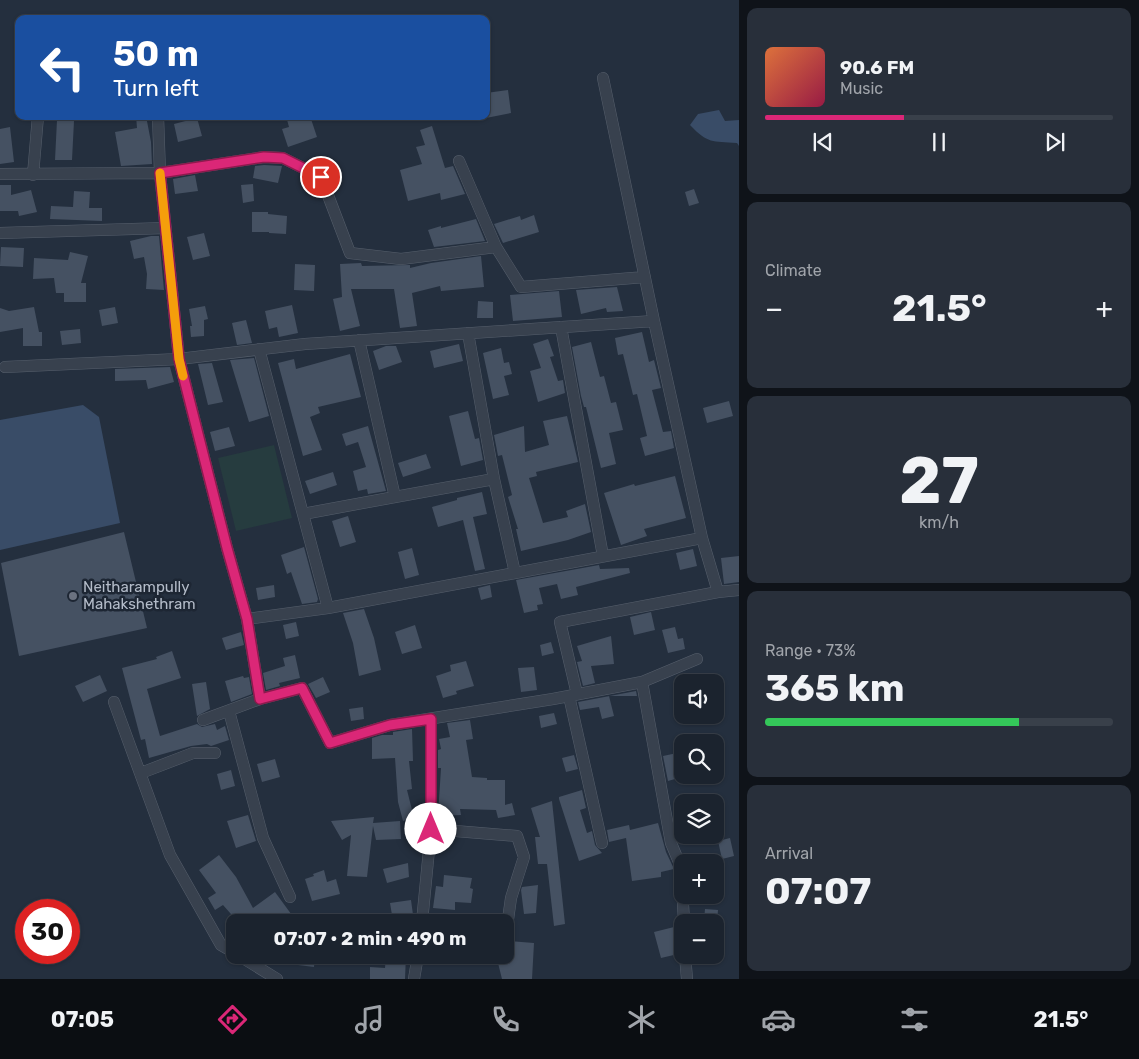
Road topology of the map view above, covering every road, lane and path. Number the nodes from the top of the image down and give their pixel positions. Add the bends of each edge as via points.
1 (603, 78) dead end
2 (38, 120) edge
3 (158, 120) edge
4 (459, 161) dead end
5 (160, 173) junction
6 (0, 174) edge
7 (33, 175) junction
8 (166, 228) junction
9 (0, 233) edge
10 (496, 247) junction
11 (645, 277) junction
12 (654, 322) junction
13 (561, 327) junction
14 (468, 333) junction
15 (359, 340) junction
16 (259, 349) junction
17 (179, 359) junction
18 (5, 366) dead end
19 (494, 479) junction
20 (395, 497) junction
21 (303, 514) junction
22 (702, 538) junction
23 (603, 556) junction
24 (515, 573) junction
25 (739, 590) edge
26 (718, 592) junction
27 (328, 608) junction
28 (247, 619) junction
29 (697, 659) dead end
30 (642, 682) junction
31 (573, 695) junction
32 (260, 699) junction
33 (114, 702) dead end
34 (229, 711) junction
35 (431, 719) junction
36 (203, 720) dead end
37 (215, 753) dead end
38 (141, 773) junction
39 (431, 829) junction
40 (602, 844) dead end
41 (290, 897) dead end
42 (423, 914) edge
43 (509, 914) edge
44 (684, 914) edge
45 (226, 948) edge
46 (252, 964) edge
47 (416, 964) edge
48 (686, 964) edge
49 (277, 979) edge
50 (414, 979) edge
51 (687, 979) edge

1 - 11 street
2 - 7 street
3 - 5 street
4 - 10 street
5 - 7 street
5 - 8 street
5 - 10 street via 264,157 283,158 321,177 350,252 401,259
6 - 7 street
8 - 9 street
8 - 17 street
10 - 11 street via 521,287
11 - 12 street
12 - 13 street
12 - 22 street
13 - 14 street
13 - 23 street
14 - 15 street
14 - 19 street
15 - 16 street
15 - 20 street
16 - 17 street
16 - 21 street
17 - 18 street
17 - 28 street
19 - 20 street
19 - 24 street
20 - 21 street
21 - 27 street
22 - 23 street
22 - 26 street
23 - 24 street
24 - 27 street
25 - 26 street
26 - 31 street via 560,622
27 - 28 street
28 - 32 street
29 - 30 street
30 - 31 street
30 - 44 street via 671,843 681,867
31 - 35 street
31 - 40 street
32 - 34 street
32 - 35 street via 302,688 330,743 390,725
33 - 38 street
34 - 36 street
34 - 41 street via 263,838
35 - 39 street
37 - 38 street via 192,753
38 - 45 street via 170,855 221,945
39 - 42 street
39 - 43 street via 517,836 524,857
46 - 49 street
47 - 50 street
48 - 51 street

